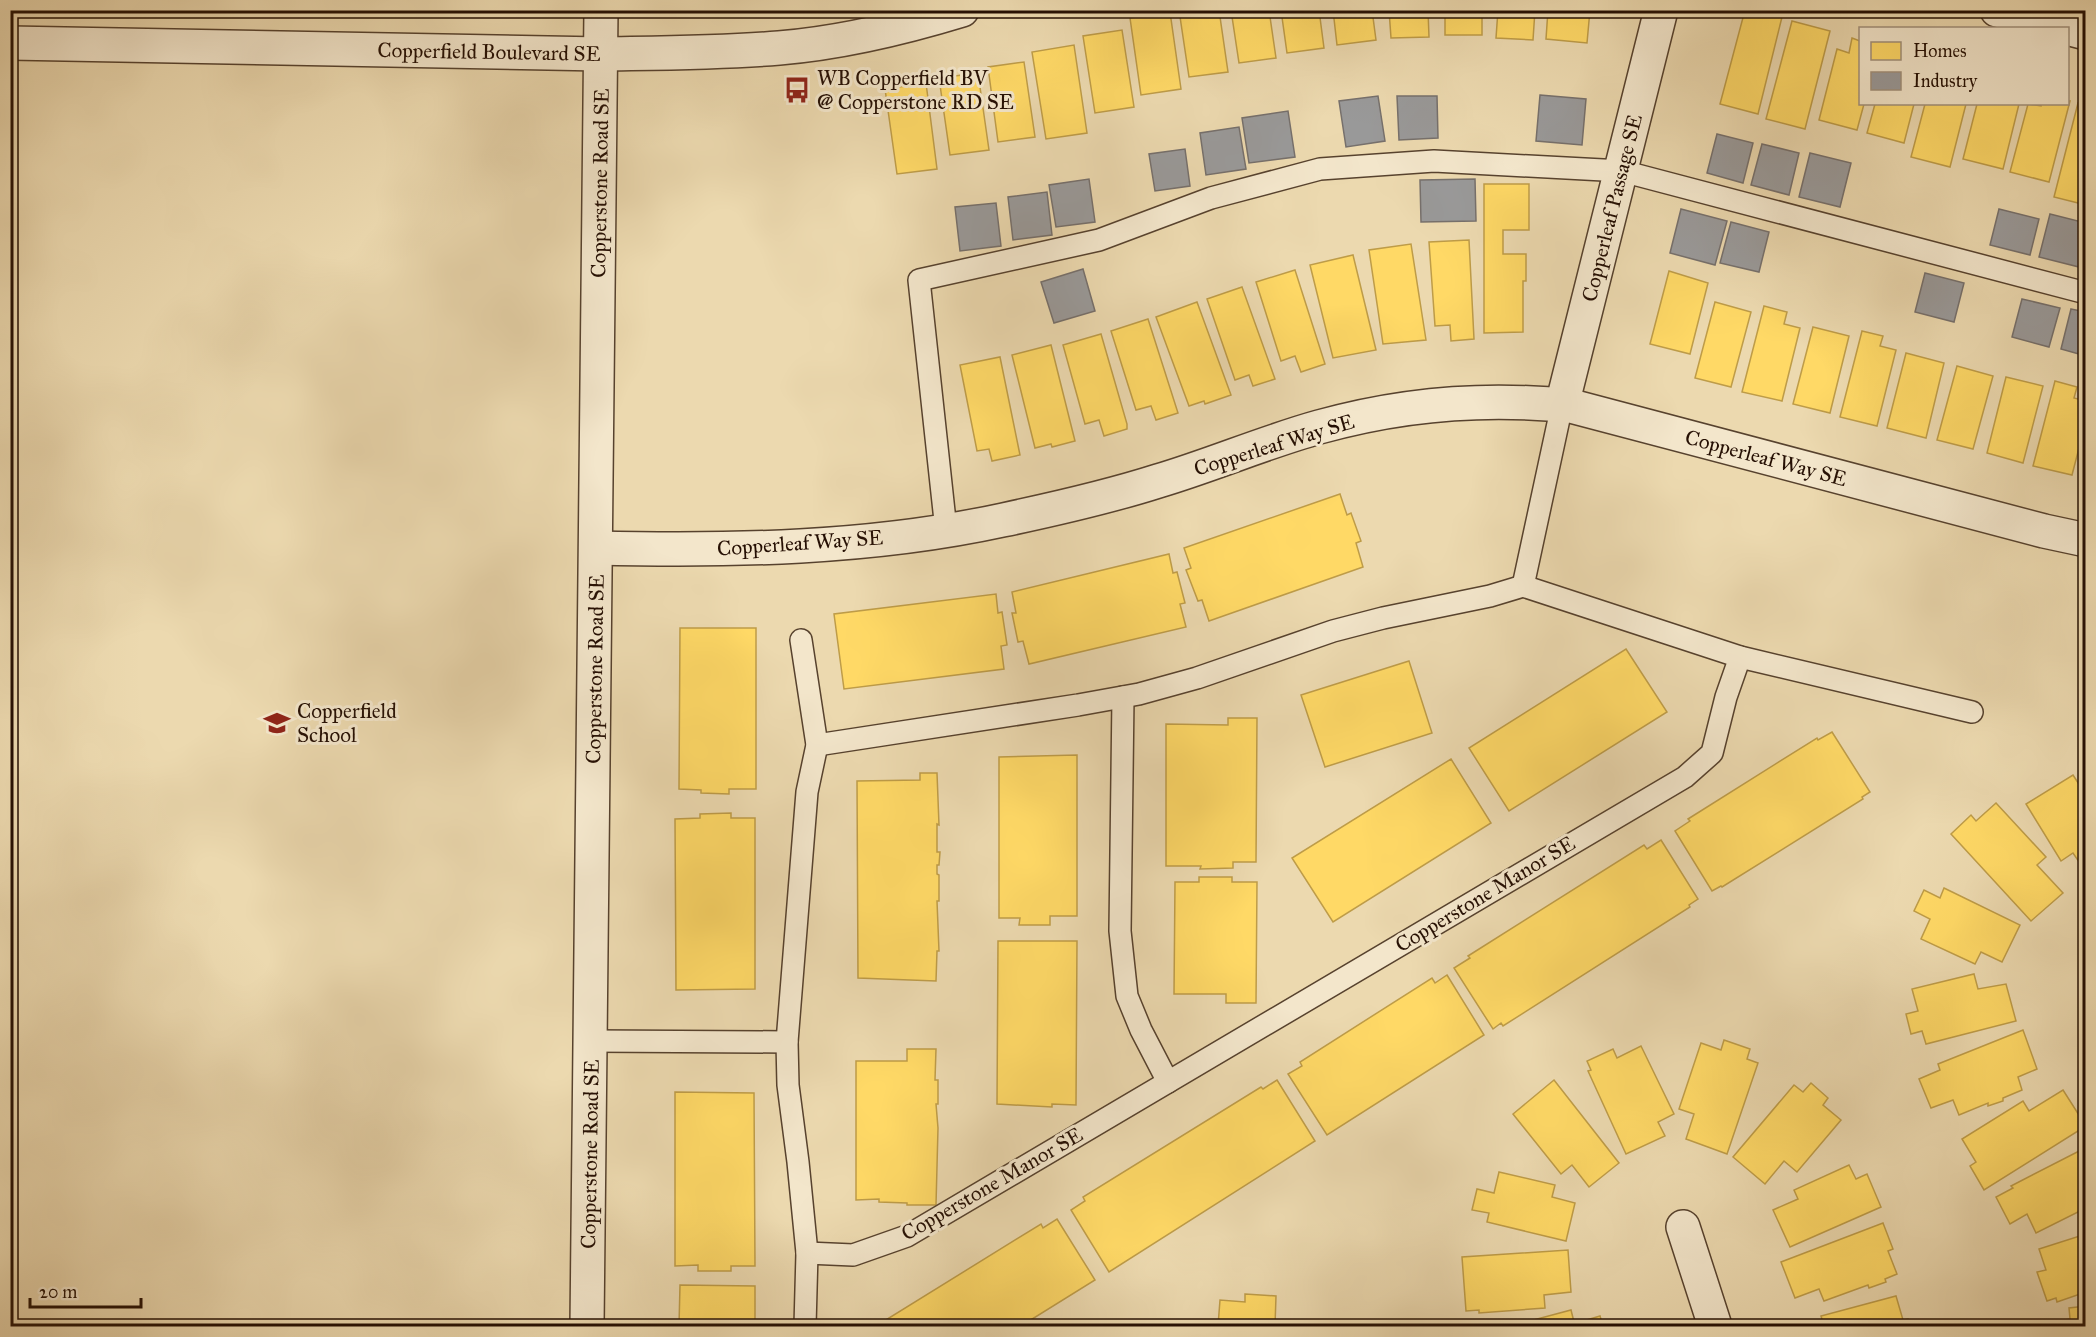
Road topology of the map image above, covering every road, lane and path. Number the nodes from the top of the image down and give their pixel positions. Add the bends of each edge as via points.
1 (601, 10) edge
2 (1661, 10) edge
3 (1997, 10) edge
4 (942, 13) edge
5 (2062, 27) edge
6 (2069, 29) edge
7 (2085, 33) edge
8 (10, 43) edge
9 (601, 54) junction
10 (1622, 171) junction
11 (2085, 293) edge
12 (1562, 405) junction
13 (946, 530) junction
14 (2085, 540) edge
15 (596, 548) junction
16 (1523, 586) junction
17 (801, 640) dead end
18 (1740, 657) junction
19 (1123, 698) junction
20 (1972, 712) dead end
21 (817, 745) junction
22 (591, 1041) junction
23 (787, 1042) junction
24 (1168, 1082) junction
25 (1683, 1227) dead end
26 (807, 1252) junction
27 (588, 1326) edge
28 (805, 1326) edge
29 (1715, 1326) edge

1 - 9 street, Copperstone Road SE
2 - 10 street, Copperleaf Passage SE
3 - 5 street
4 - 9 street, Copperfield Boulevard SE via 863,36 780,48
6 - 7 street
8 - 9 street, Copperfield Boulevard SE
9 - 15 street, Copperstone Road SE
10 - 11 lane
10 - 12 street, Copperleaf Passage SE
10 - 13 lane via 1434,162 1320,169 1211,198 1099,240 919,280
12 - 13 street, Copperleaf Way SE via 1472,402 1365,416 1318,427 1156,482
12 - 14 street, Copperleaf Way SE
12 - 16 lane
13 - 15 street, Copperleaf Way SE via 787,546
15 - 22 street, Copperstone Road SE
16 - 18 lane
16 - 19 lane via 1333,631 1197,678
17 - 21 lane
18 - 20 lane
18 - 24 lane, Copperstone Manor SE via 1712,753 1684,777
19 - 21 lane
19 - 24 lane via 1120,931 1127,996
21 - 23 lane via 807,792
22 - 23 lane
22 - 27 street, Copperstone Road SE
23 - 26 lane via 788,1085
24 - 26 lane, Copperstone Manor SE via 907,1236 853,1255
25 - 29 street
26 - 28 lane

